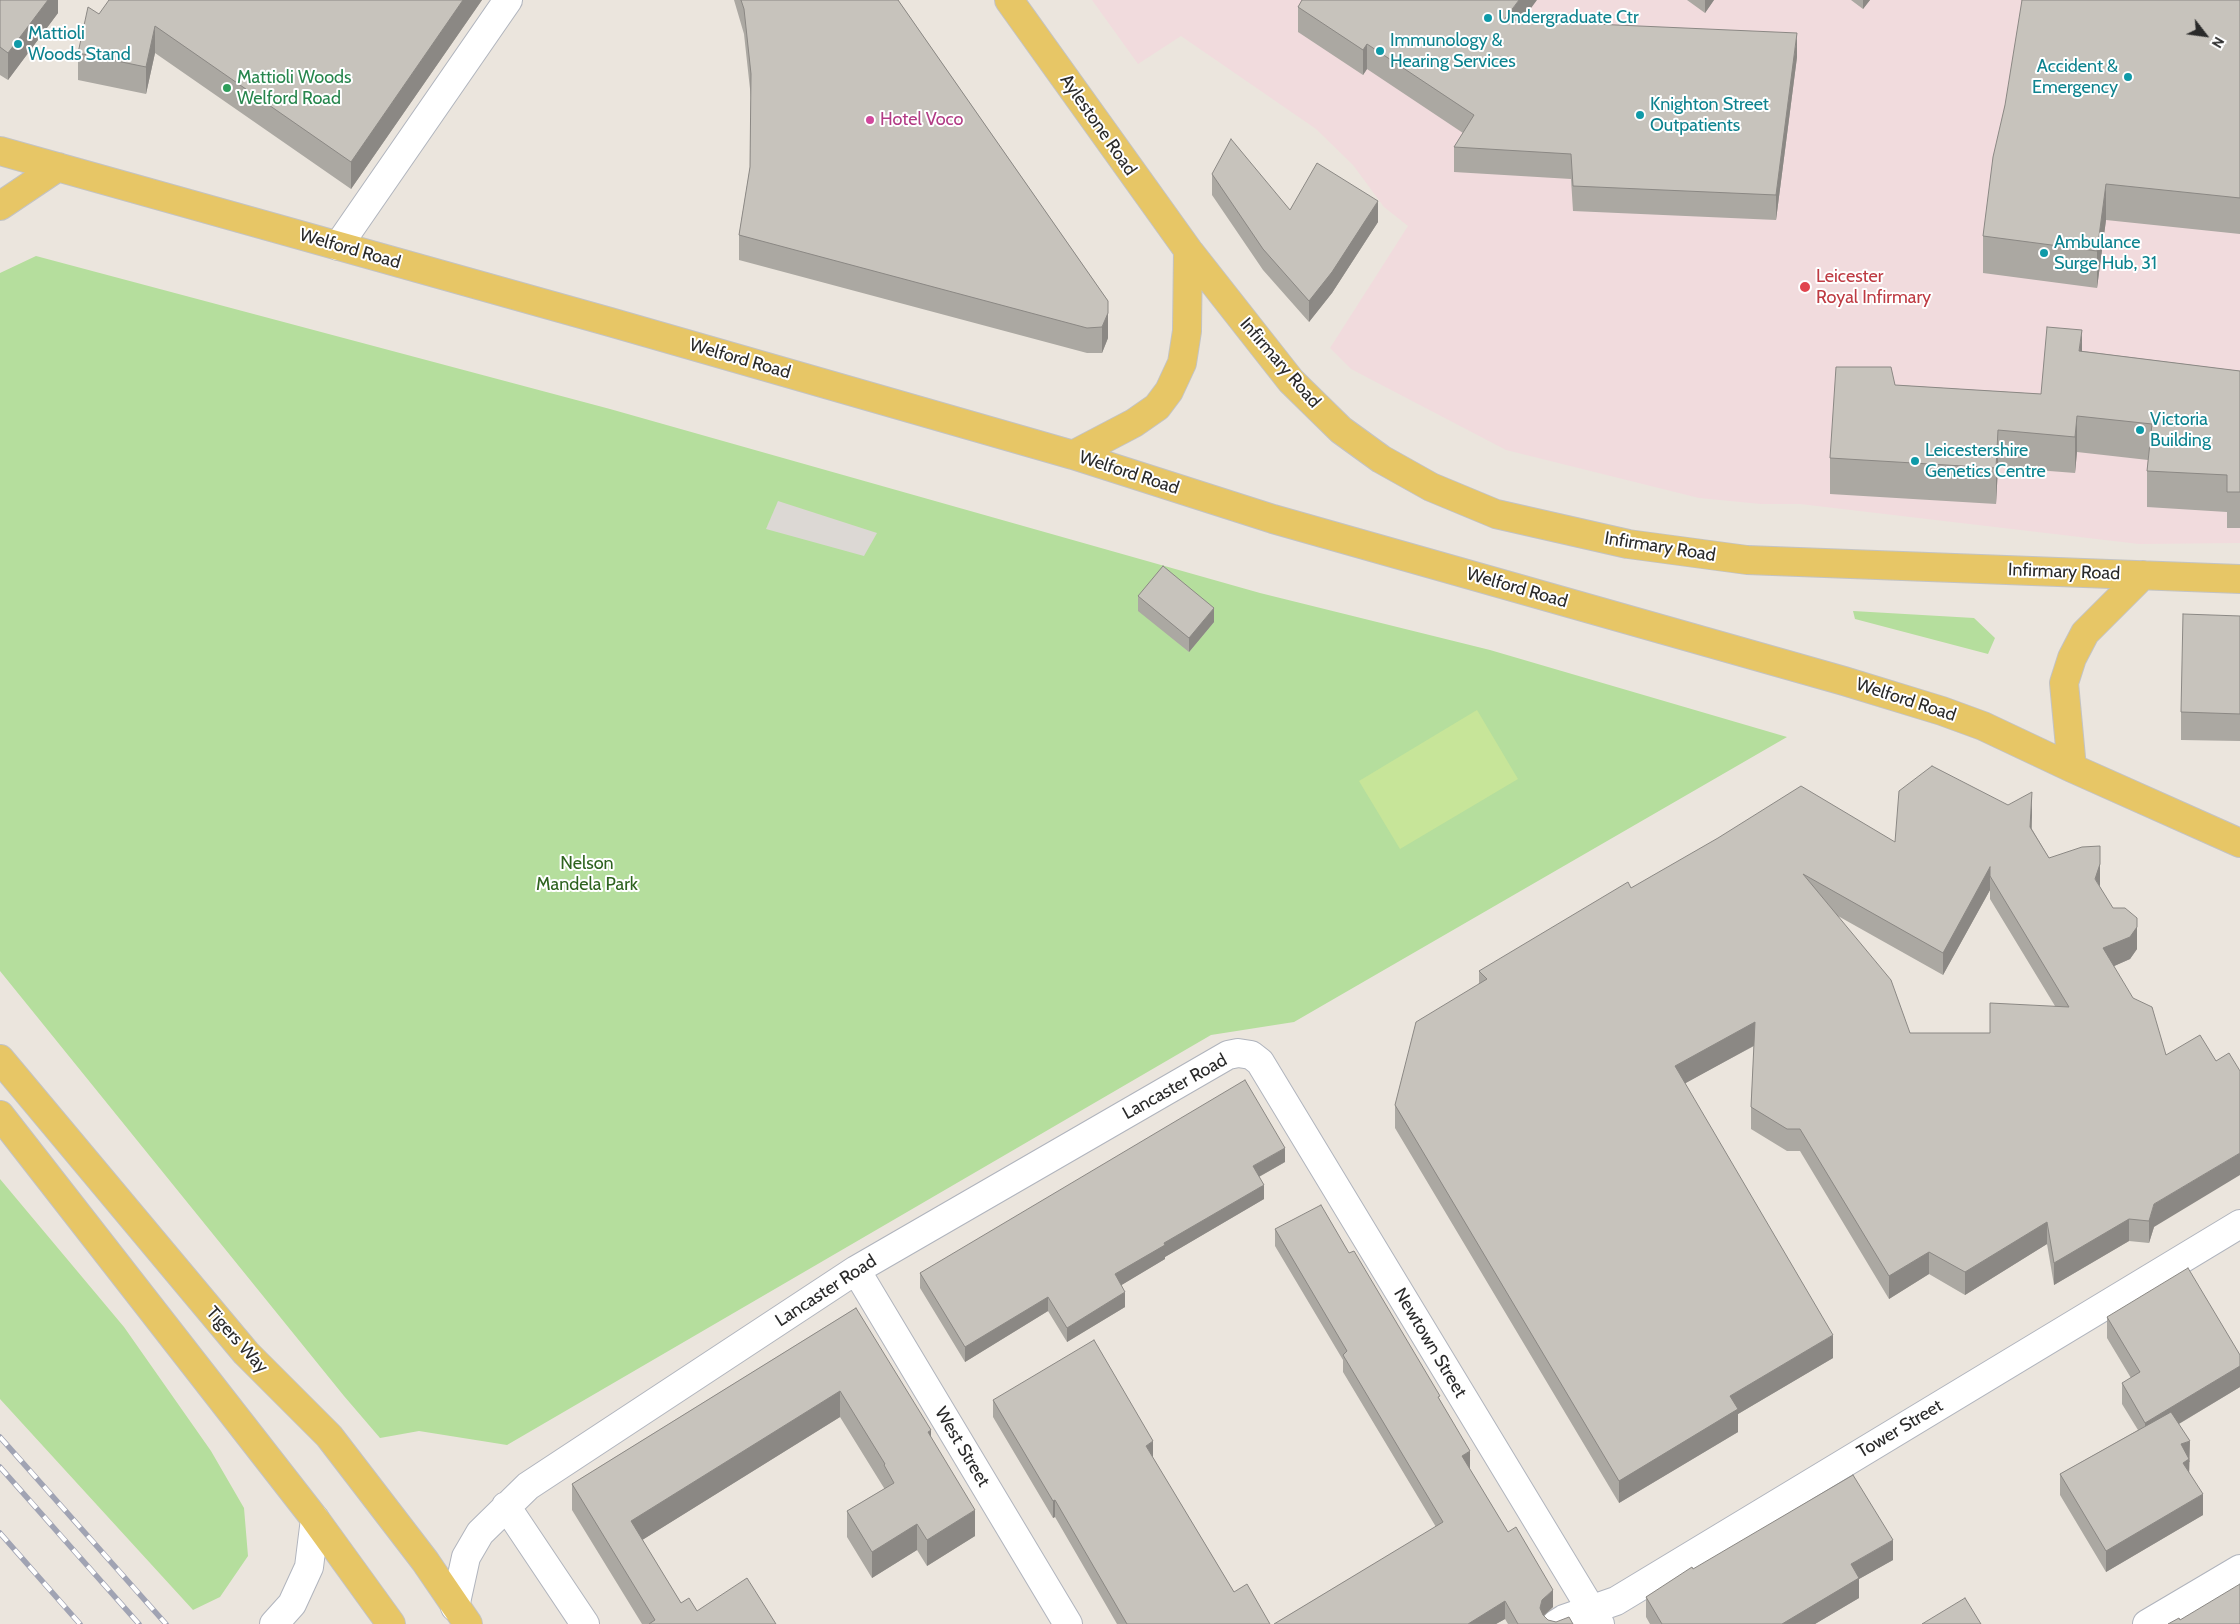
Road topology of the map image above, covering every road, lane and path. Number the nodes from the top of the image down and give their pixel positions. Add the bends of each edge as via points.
1 (508, 0) edge
2 (1009, 0) edge
3 (0, 151) edge
4 (58, 167) junction
5 (0, 206) edge
6 (338, 246) junction
7 (1188, 250) junction
8 (1074, 455) junction
9 (2143, 575) junction
10 (2240, 579) edge
11 (2072, 768) junction
12 (2240, 843) edge
13 (0, 1059) edge
14 (1260, 1062) joint
15 (0, 1115) edge
16 (2240, 1224) edge
17 (856, 1270) junction
18 (506, 1506) junction
19 (315, 1519) junction
20 (2240, 1570) edge
21 (461, 1615) edge
22 (1596, 1617) edge
23 (274, 1624) edge
24 (391, 1624) edge
25 (585, 1624) edge
26 (1068, 1624) edge
27 (1556, 1624) edge
28 (2147, 1624) edge

1 - 6 street
2 - 7 main road, Aylestone Road
3 - 4 main road, Welford Road
4 - 5 main road
4 - 6 main road, Welford Road
6 - 8 main road, Welford Road
7 - 8 main road via 1187,331 1182,363 1169,391 1157,407 1134,423
7 - 9 main road, Infirmary Road via 1291,381 1341,430 1381,459 1431,488 1496,514 1628,544 1747,560
8 - 11 main road, Welford Road via 1273,519 1844,680 1983,726
9 - 10 main road, Infirmary Road
9 - 11 main road via 2085,633 2072,658 2064,684
11 - 12 main road, Welford Road
13 - 21 main road, Tigers Way via 246,1354 329,1436 425,1561
14 - 17 street, Lancaster Road via 1252,1054 1228,1055
14 - 22 street, Newtown Street
15 - 19 main road
16 - 22 street, Tower Street via 1616,1601
17 - 18 street, Lancaster Road via 528,1486
17 - 26 street, West Street
18 - 21 street, Lancaster Road via 480,1533 466,1557
18 - 25 street
19 - 23 street via 309,1567 292,1604
19 - 24 main road
20 - 28 street
22 - 27 street, Tower Street

